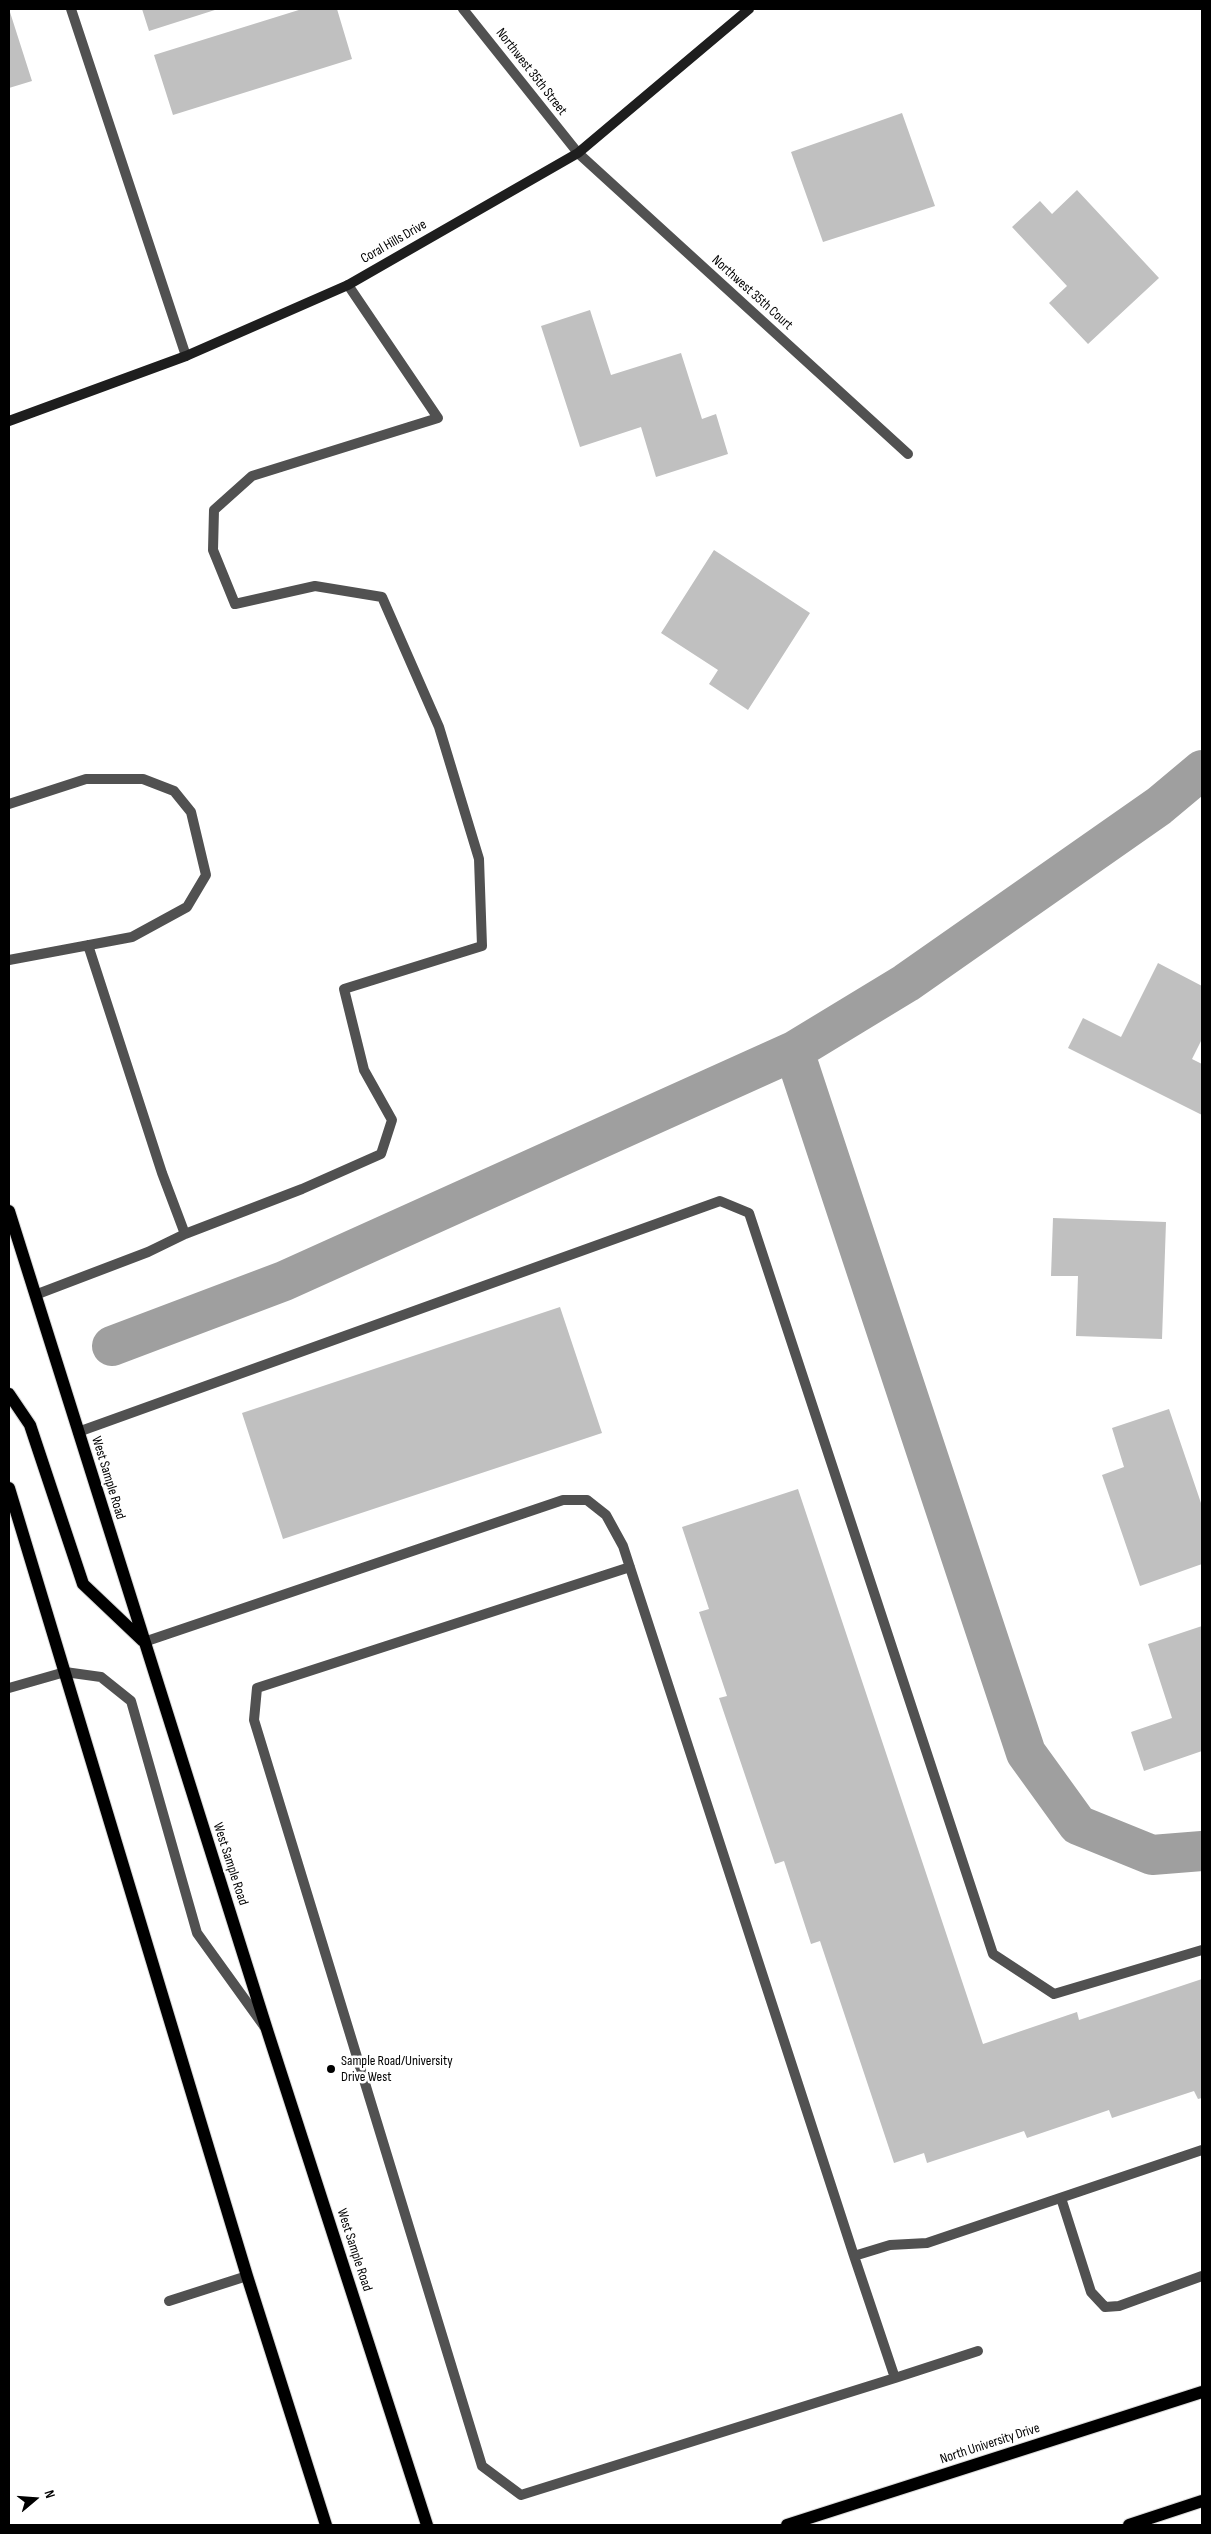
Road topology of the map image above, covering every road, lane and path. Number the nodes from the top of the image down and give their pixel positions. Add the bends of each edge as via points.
1 (71, 9) edge
2 (463, 9) edge
3 (749, 9) edge
4 (578, 153) junction
5 (348, 285) junction
6 (186, 356) junction
7 (9, 421) edge
8 (908, 454) dead end
9 (9, 804) edge
10 (88, 945) junction
11 (9, 960) edge
12 (9, 1211) edge
13 (185, 1234) junction
14 (35, 1295) junction
15 (9, 1394) edge
16 (78, 1432) junction
17 (9, 1488) edge
18 (630, 1568) junction
19 (144, 1642) junction
20 (65, 1672) junction
21 (9, 1688) edge
22 (1202, 1950) edge
23 (268, 2032) junction
24 (1202, 2150) edge
25 (1061, 2198) junction
26 (854, 2256) junction
27 (247, 2276) junction
28 (1202, 2276) edge
29 (169, 2300) dead end
30 (978, 2352) dead end
31 (895, 2378) junction
32 (1202, 2392) edge
33 (1202, 2501) edge
34 (326, 2525) edge
35 (428, 2525) edge
36 (787, 2525) edge
37 (1129, 2525) edge

1 - 6 street
2 - 4 street, Northwest 35th Street
3 - 4 street, Coral Hills Drive
4 - 5 street, Coral Hills Drive
4 - 8 street, Northwest 35th Court
5 - 6 street, Coral Hills Drive
5 - 13 street via 438,418 252,476 214,510 213,550 235,604 315,586 382,597 439,727 479,859 482,946 344,989 364,1070 392,1120 381,1154 302,1189
6 - 7 street, Coral Hills Drive
9 - 10 street via 86,779 143,779 174,791 191,812 206,875 187,907 132,937
10 - 11 street
10 - 13 street
12 - 14 main road, West Sample Road
13 - 14 street via 148,1252
14 - 16 main road, West Sample Road
15 - 19 main road via 30,1425 83,1584
16 - 19 main road, West Sample Road
16 - 22 street via 720,1201 749,1213 993,1954 1054,1994
17 - 20 main road
18 - 19 street via 623,1546 606,1515 587,1500 563,1500
18 - 26 street
18 - 31 street via 258,1688 254,1720 482,2466 521,2495
19 - 23 main road, West Sample Road
20 - 21 street
20 - 23 street via 101,1677 131,1701 197,1933
20 - 27 main road
23 - 35 main road, West Sample Road
24 - 25 street
25 - 26 street via 927,2243 890,2245
25 - 28 street via 1092,2292 1105,2307 1119,2306
26 - 31 street
27 - 29 street
27 - 34 main road
30 - 31 street
32 - 36 main road, North University Drive
33 - 37 main road

